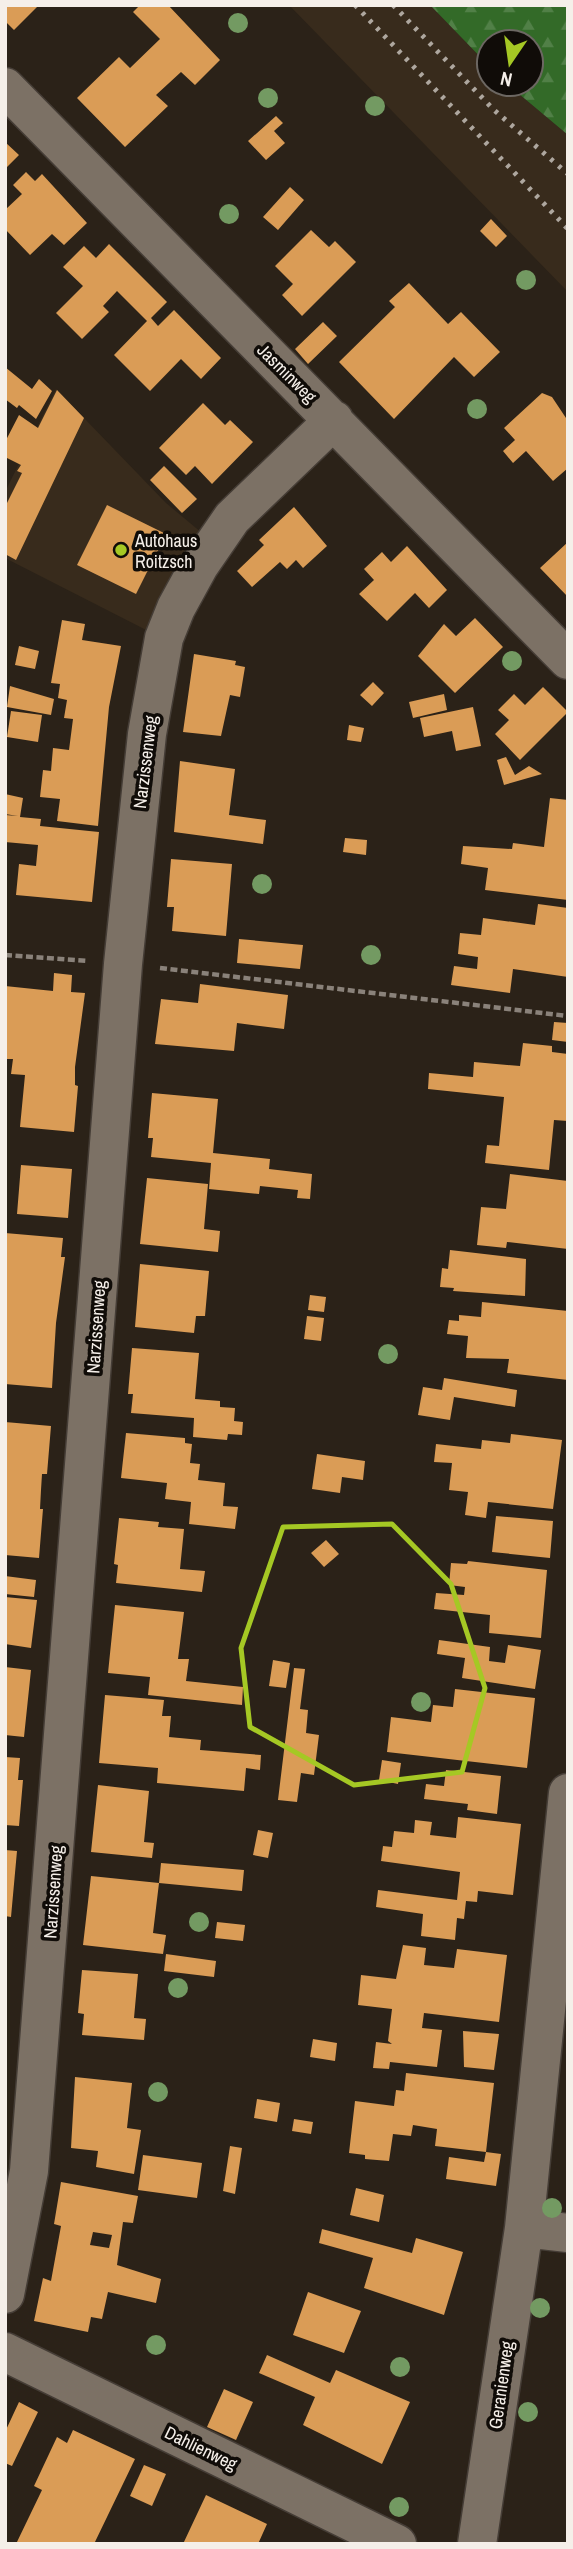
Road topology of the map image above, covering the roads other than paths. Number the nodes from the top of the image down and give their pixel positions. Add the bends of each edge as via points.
1 (5, 86) edge
2 (334, 421) junction
3 (568, 660) edge
4 (568, 1793) edge
5 (561, 1918) edge
6 (524, 2228) junction
7 (568, 2232) edge
8 (5, 2294) edge
9 (5, 2352) edge
10 (485, 2543) edge
11 (397, 2544) edge

1 - 2 street, Jasminweg
2 - 3 street, Jasminweg
2 - 8 street, Narzissenweg via 232,518 200,566 164,638 147,734 123,964 29,2171
4 - 5 street, Geranienweg
5 - 6 street, Geranienweg
6 - 7 street
6 - 10 street, Geranienweg
9 - 11 street, Dahlienweg

